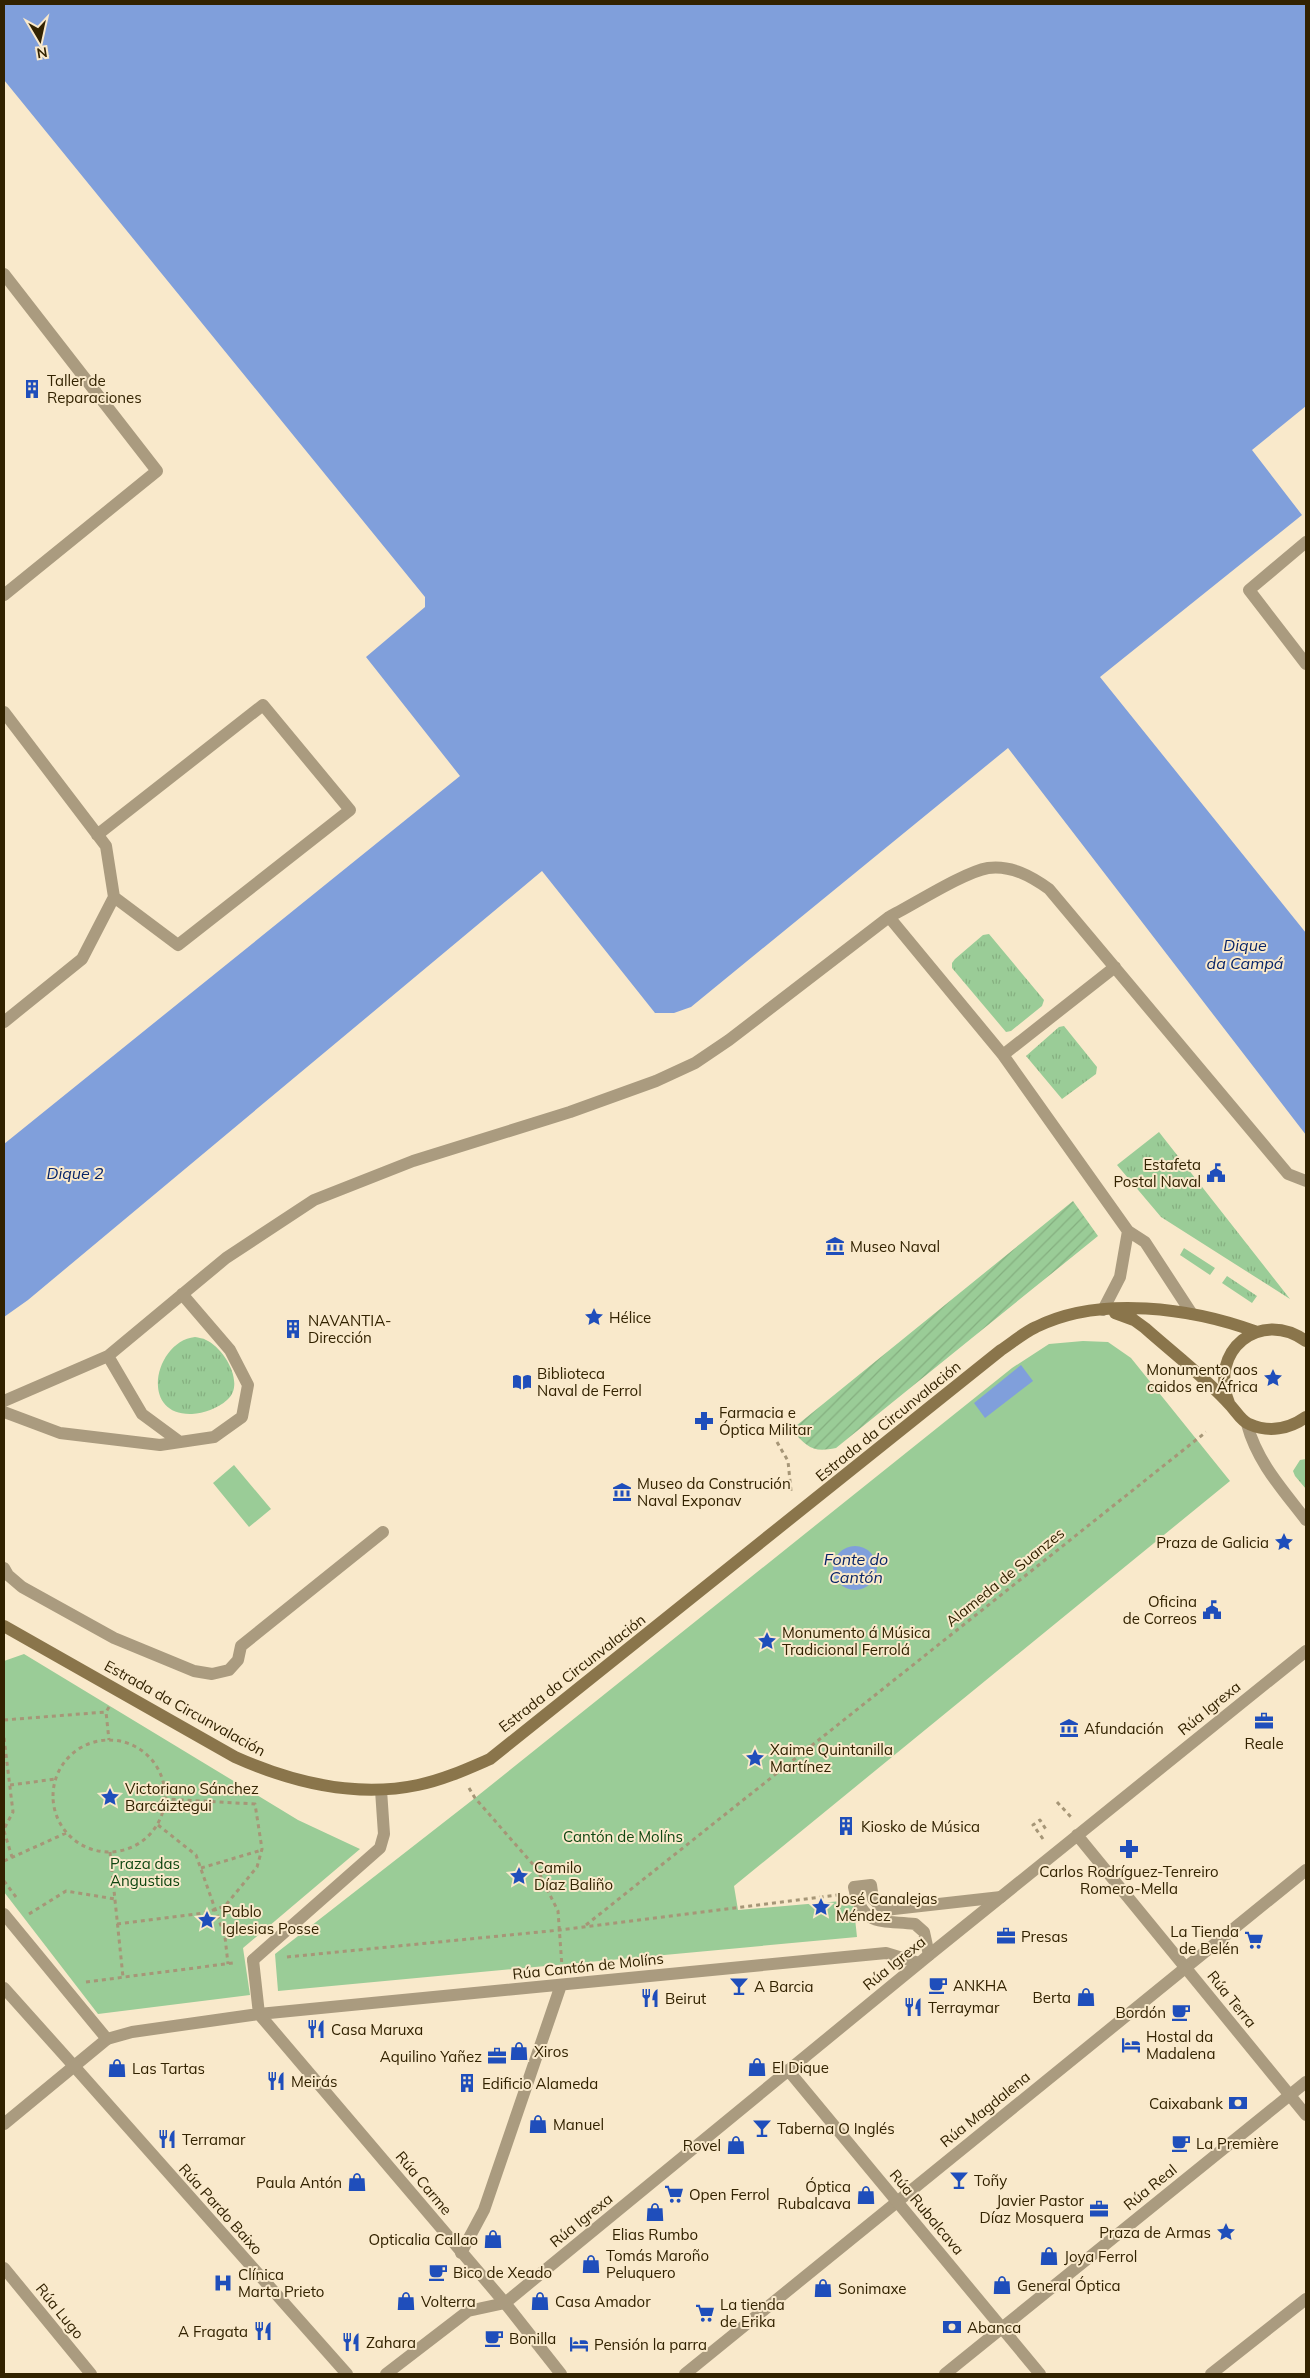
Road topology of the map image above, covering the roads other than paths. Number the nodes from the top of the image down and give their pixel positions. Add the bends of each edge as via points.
1 (4, 274) edge
2 (1306, 542) edge
3 (4, 595) edge
4 (1306, 664) edge
5 (4, 712) edge
6 (97, 834) junction
7 (114, 897) junction
8 (889, 917) junction
9 (1115, 967) junction
10 (4, 1022) edge
11 (1003, 1055) junction
12 (1306, 1181) edge
13 (1128, 1231) junction
14 (182, 1294) junction
15 (1103, 1310) junction
16 (1192, 1314) junction
17 (1257, 1332) junction
18 (1303, 1337) edge
19 (108, 1356) junction
20 (4, 1401) edge
21 (1230, 1405) junction
22 (4, 1412) edge
23 (1306, 1417) edge
24 (1247, 1424) junction
25 (180, 1442) junction
26 (1306, 1520) edge
27 (383, 1532) dead end
28 (4, 1568) edge
29 (5, 1627) edge
30 (1306, 1651) edge
31 (381, 1790) junction
32 (1076, 1835) junction
33 (1306, 1870) edge
34 (1001, 1897) junction
35 (4, 1914) edge
36 (924, 1959) junction
37 (1185, 1968) junction
38 (561, 1985) junction
39 (4, 1988) edge
40 (260, 2014) junction
41 (107, 2039) junction
42 (73, 2065) junction
43 (788, 2070) junction
44 (1306, 2082) edge
45 (1290, 2095) junction
46 (1306, 2115) edge
47 (4, 2124) edge
48 (896, 2201) junction
49 (461, 2253) junction
50 (4, 2268) edge
51 (1306, 2299) edge
52 (505, 2303) junction
53 (1002, 2328) junction
54 (91, 2374) edge
55 (347, 2374) edge
56 (386, 2374) edge
57 (561, 2374) edge
58 (685, 2374) edge
59 (945, 2374) edge
60 (1040, 2374) edge
61 (1211, 2374) edge

1 - 3 street via 157,470
2 - 4 street via 1249,590
5 - 6 street
6 - 7 street via 106,846
6 - 7 street via 263,705 350,810 178,945
7 - 10 street via 82,959
8 - 9 street via 970,874 988,868 1009,869 1032,877 1048,889
8 - 11 street
8 - 14 street via 695,1063 656,1081 570,1112 413,1161 314,1200 226,1258
9 - 11 street
9 - 12 street via 1288,1174
11 - 13 street
13 - 15 street via 1120,1277
13 - 16 street via 1145,1242
14 - 19 street
14 - 25 street via 230,1350 248,1385 242,1418 214,1437
15 - 16 main road, Estrada da Circunvalación via 1158,1309
15 - 21 main road via 1134,1320
15 - 31 main road, Estrada da Circunvalación via 1060,1317 1035,1327 1001,1350 490,1759 459,1773 418,1785
16 - 17 main road, Estrada da Circunvalación
17 - 18 main road via 1285,1330
17 - 21 main road via 1238,1345 1226,1364 1223,1379
19 - 20 street
19 - 25 street via 142,1414
21 - 24 main road
22 - 25 street via 60,1433 160,1445
23 - 24 main road via 1280,1429
24 - 26 street via 1252,1444 1264,1465
27 - 28 street via 240,1646 238,1660 229,1670 212,1674 194,1671 114,1638 22,1587 8,1576
29 - 31 main road, Estrada da Circunvalación via 263,1770 344,1789
30 - 32 street, Rúa Igrexa
31 - 40 street via 384,1834 380,1848 253,1960
32 - 34 street, Rúa Igrexa
32 - 37 street, Rúa Terra
33 - 37 street, Rúa Magdalena
34 - 36 street, Rúa Igrexa
34 - 36 street via 885,1910 873,1899 872,1885 854,1888 857,1901 874,1921 915,1924 924,1932
35 - 41 street
36 - 38 street, Rúa Cantón de Molíns via 886,1953
36 - 43 street, Rúa Igrexa
37 - 45 street, Rúa Terra
37 - 48 street, Rúa Magdalena
38 - 40 street, Rúa Cantón de Molíns
38 - 49 street via 484,2210
39 - 42 street
40 - 41 street via 132,2032
40 - 49 street, Rúa Carme
41 - 42 street
42 - 47 street
42 - 55 street, Rúa Pardo Baixo
43 - 48 street, Rúa Rubalcava
43 - 52 street, Rúa Igrexa
44 - 45 street, Rúa Real
45 - 46 street, Rúa Terra
45 - 53 street, Rúa Real
48 - 53 street, Rúa Rubalcava
48 - 58 street, Rúa Magdalena
49 - 52 street, Rúa Carme
50 - 54 street, Rúa Lugo
51 - 61 street
52 - 56 street via 468,2311
52 - 57 street, Rúa Carme
53 - 59 street, Rúa Real
53 - 60 street, Rúa Rubalcava

